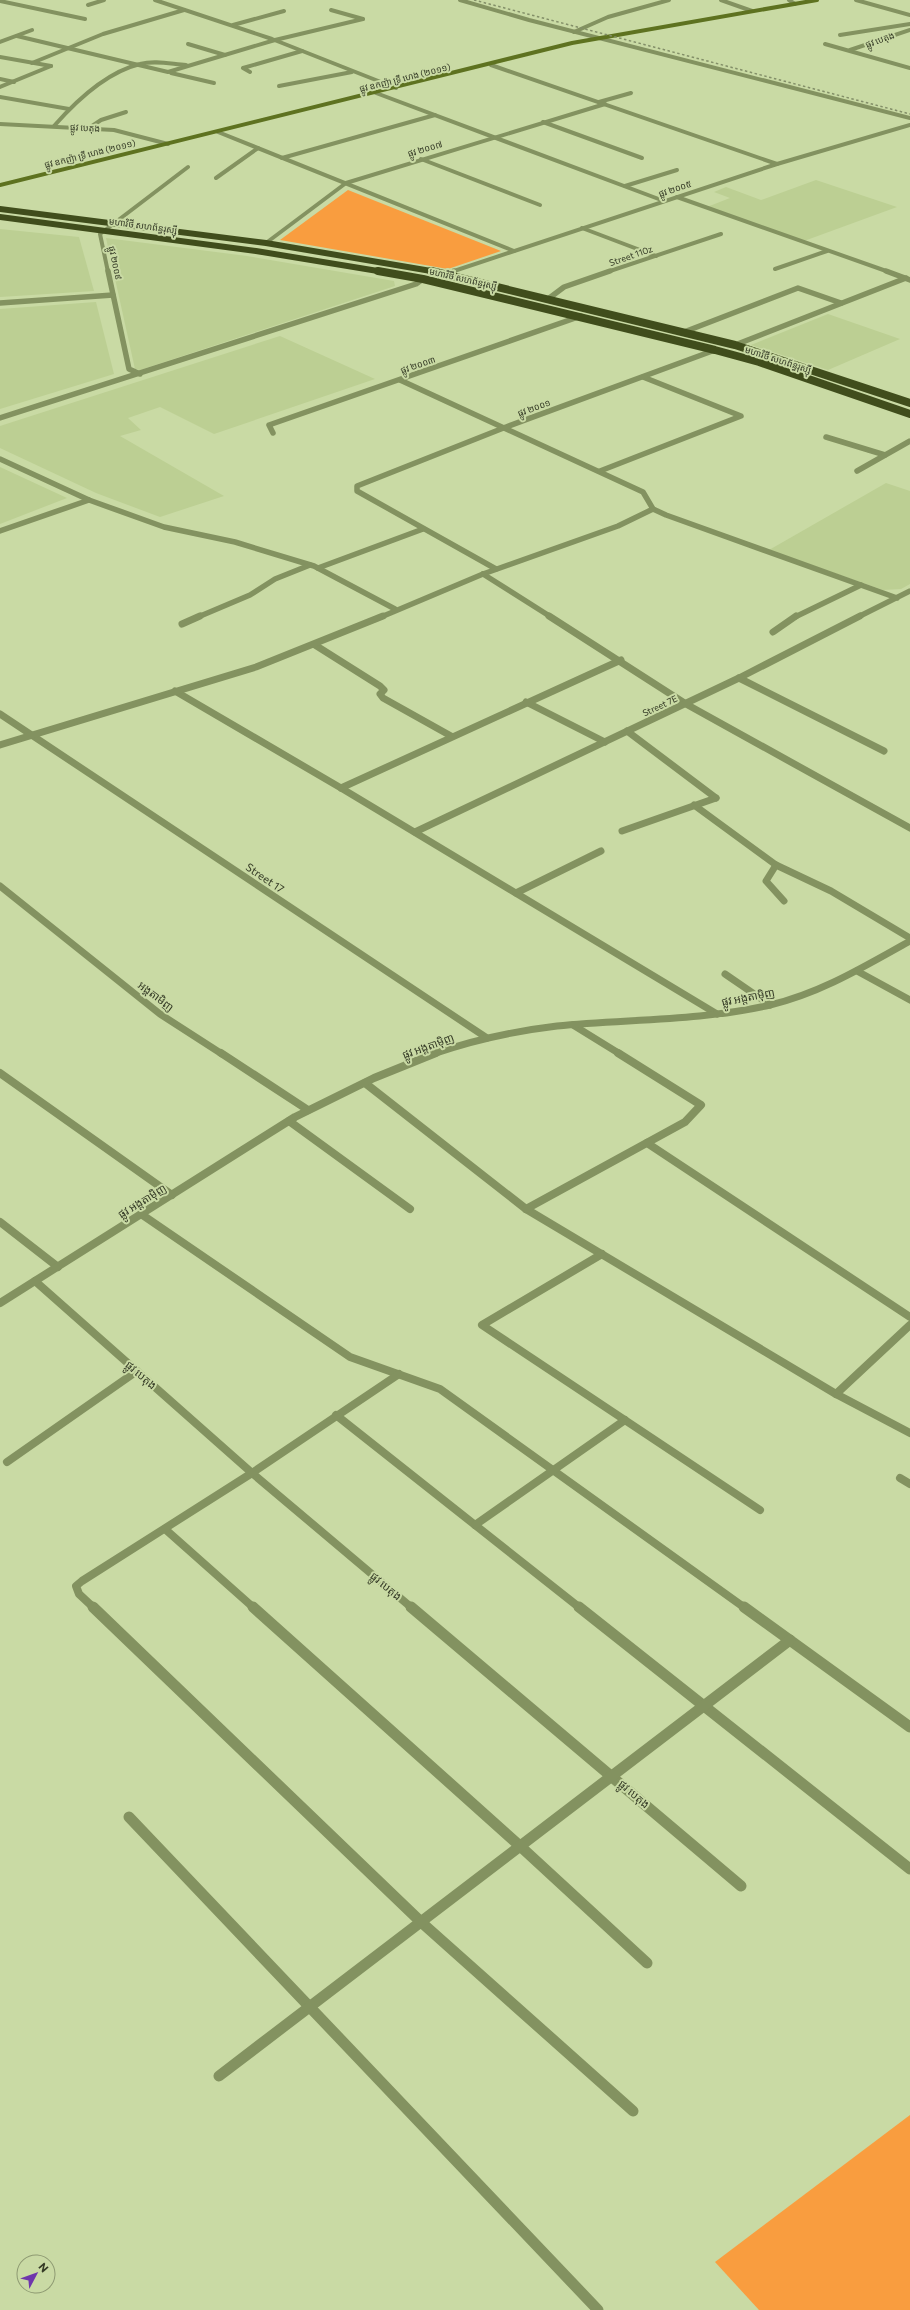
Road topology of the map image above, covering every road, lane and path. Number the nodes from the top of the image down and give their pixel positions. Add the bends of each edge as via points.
1 (104, 0) edge
2 (155, 0) edge
3 (460, 0) edge
4 (653, 0) edge
5 (669, 0) edge
6 (721, 0) edge
7 (789, 0) edge
8 (817, 0) edge
9 (856, 0) edge
10 (1, 1) edge
11 (658, 2) junction
12 (795, 4) junction
13 (88, 5) dead end
14 (184, 10) junction
15 (331, 10) dead end
16 (284, 11) dead end
17 (752, 11) junction
18 (910, 16) edge
19 (85, 19) dead end
20 (910, 24) edge
21 (232, 26) junction
22 (32, 30) dead end
23 (910, 30) edge
24 (574, 32) junction
25 (902, 32) junction
26 (840, 35) dead end
27 (910, 35) edge
28 (16, 36) junction
29 (597, 38) junction
30 (275, 40) junction
31 (87, 41) junction
32 (0, 42) edge
33 (188, 44) dead end
34 (825, 44) dead end
35 (70, 47) junction
36 (850, 50) junction
37 (302, 51) junction
38 (93, 53) junction
39 (225, 55) junction
40 (0, 57) edge
41 (32, 63) junction
42 (140, 64) junction
43 (195, 65) junction
44 (491, 65) junction
45 (910, 68) edge
46 (353, 71) junction
47 (168, 72) junction
48 (250, 72) dead end
49 (0, 79) edge
50 (14, 82) junction
51 (214, 82) dead end
52 (278, 86) dead end
53 (0, 87) edge
54 (396, 88) junction
55 (376, 93) junction
56 (631, 93) dead end
57 (0, 97) edge
58 (599, 102) junction
59 (605, 104) junction
60 (69, 109) junction
61 (126, 112) dead end
62 (435, 115) junction
63 (910, 118) edge
64 (543, 122) junction
65 (0, 124) edge
66 (910, 125) edge
67 (54, 126) junction
68 (89, 128) junction
69 (218, 132) junction
70 (492, 137) junction
71 (168, 144) junction
72 (258, 148) junction
73 (282, 158) junction
74 (642, 158) dead end
75 (421, 159) junction
76 (777, 164) junction
77 (188, 167) dead end
78 (677, 170) dead end
79 (216, 178) dead end
80 (346, 183) junction
81 (0, 185) edge
82 (625, 186) junction
83 (677, 197) junction
84 (664, 201) junction
85 (540, 205) dead end
86 (0, 209) edge
87 (0, 217) edge
88 (114, 223) junction
89 (582, 228) junction
90 (105, 230) junction
91 (721, 234) dead end
92 (266, 244) junction
93 (514, 250) junction
94 (827, 250) junction
95 (656, 256) junction
96 (775, 269) dead end
97 (446, 274) junction
98 (423, 279) junction
99 (908, 279) edge
100 (113, 295) junction
101 (548, 299) junction
102 (0, 303) edge
103 (842, 303) junction
104 (581, 316) junction
105 (684, 332) junction
106 (735, 345) junction
107 (715, 350) junction
108 (140, 374) junction
109 (643, 377) junction
110 (400, 380) junction
111 (910, 403) edge
112 (910, 414) edge
113 (0, 418) edge
114 (506, 427) junction
115 (273, 433) dead end
116 (826, 437) dead end
117 (910, 441) edge
118 (885, 455) junction
119 (0, 459) edge
120 (600, 471) junction
121 (857, 471) dead end
122 (90, 500) junction
123 (653, 509) junction
124 (423, 529) junction
125 (0, 531) edge
126 (310, 565) junction
127 (318, 568) junction
128 (496, 569) junction
129 (483, 574) junction
130 (861, 585) junction
131 (910, 591) edge
132 (898, 598) junction
133 (395, 609) junction
134 (182, 624) dead end
135 (773, 632) dead end
136 (315, 645) junction
137 (621, 660) junction
138 (739, 678) junction
139 (175, 691) junction
140 (526, 702) junction
141 (686, 704) junction
142 (0, 714) edge
143 (627, 732) junction
144 (30, 736) junction
145 (451, 736) junction
146 (605, 742) junction
147 (0, 745) edge
148 (884, 752) dead end
149 (341, 788) junction
150 (694, 805) junction
151 (910, 828) edge
152 (622, 831) dead end
153 (415, 832) junction
154 (601, 851) dead end
155 (776, 865) junction
156 (0, 886) edge
157 (516, 893) junction
158 (784, 901) dead end
159 (910, 938) edge
160 (910, 941) edge
161 (857, 971) junction
162 (725, 974) dead end
163 (910, 1000) edge
164 (770, 1005) junction
165 (717, 1014) junction
166 (573, 1025) junction
167 (487, 1038) junction
168 (0, 1073) edge
169 (365, 1083) junction
170 (308, 1110) junction
171 (289, 1122) junction
172 (647, 1143) junction
173 (172, 1195) junction
174 (410, 1208) dead end
175 (526, 1209) junction
176 (141, 1214) junction
177 (0, 1222) edge
178 (602, 1254) junction
179 (58, 1267) junction
180 (35, 1281) junction
181 (0, 1303) edge
182 (910, 1317) edge
183 (910, 1325) edge
184 (137, 1371) junction
185 (399, 1374) junction
186 (836, 1394) junction
187 (336, 1415) junction
188 (625, 1420) junction
189 (910, 1434) edge
190 (7, 1462) dead end
191 (552, 1470) junction
192 (252, 1473) junction
193 (900, 1478) dead end
194 (910, 1484) edge
195 (760, 1510) dead end
196 (475, 1525) junction
197 (165, 1529) junction
198 (790, 1640) junction
199 (704, 1706) junction
200 (910, 1727) edge
201 (613, 1776) junction
202 (129, 1817) dead end
203 (520, 1846) junction
204 (910, 1870) edge
205 (741, 1886) dead end
206 (421, 1922) junction
207 (647, 1963) dead end
208 (309, 2008) junction
209 (220, 2076) dead end
210 (633, 2111) dead end
211 (598, 2310) edge

1 - 13 street
2 - 14 street
3 - 24 street
4 - 11 street
5 - 11 street
6 - 17 street
7 - 12 street
8 - 12 main road, ផ្លូវ ឧកញ៉ា ទ្រី ហេង (២០១១)
9 - 18 street
10 - 19 street
11 - 24 street via 608,17
12 - 17 main road, ផ្លូវ ឧកញ៉ា ទ្រី ហេង (២០១១)
14 - 21 street
14 - 31 street via 143,21
15 - 30 street via 363,19
16 - 21 street
17 - 29 main road, ផ្លូវ ឧកញ៉ា ទ្រី ហេង (២០១១)
20 - 26 street
21 - 30 street
22 - 28 street
23 - 25 street, ផ្លូវ បេតុង
24 - 29 street
25 - 27 street
25 - 36 street, ផ្លូវ បេតុង
28 - 32 street
28 - 35 street
29 - 44 main road, ផ្លូវ ឧកញ៉ា ទ្រី ហេង (២០១១)
29 - 63 street
30 - 37 street
30 - 39 street
31 - 35 street
31 - 38 street via 85,47
33 - 39 street
34 - 36 street
35 - 38 street
35 - 41 street
36 - 45 street
37 - 46 street
37 - 48 street via 243,68
38 - 42 street
39 - 43 street
40 - 41 street
41 - 50 street via 51,66
42 - 43 street
42 - 47 street
42 - 60 street via 112,78
43 - 47 street
44 - 54 main road, ផ្លូវ ឧកញ៉ា ទ្រី ហេង (២០១១)
44 - 58 street
46 - 52 street
46 - 54 street
47 - 51 street
49 - 50 street
50 - 53 street
54 - 55 main road, ផ្លូវ ឧកញ៉ា ទ្រី ហេង (២០១១)
55 - 62 street
55 - 69 main road, ផ្លូវ ឧកញ៉ា ទ្រី ហេង (២០១១)
56 - 58 street
57 - 60 street
58 - 59 street
59 - 64 street, ផ្លូវ ២០០៧
59 - 76 street
60 - 67 street
61 - 68 street via 101,120
62 - 70 street
62 - 73 street
64 - 70 street, ផ្លូវ ២០០៧
64 - 74 street
65 - 67 street, ផ្លូវ បេតុង
66 - 76 street, ផ្លូវ ២០០៥
67 - 68 street, ផ្លូវ បេតុង
68 - 71 street, ផ្លូវ បេតុង via 121,131
69 - 71 main road, ផ្លូវ ឧកញ៉ា ទ្រី ហេង (២០១១)
69 - 72 street
70 - 75 street, ផ្លូវ ២០០៧
70 - 82 street
71 - 81 main road, ផ្លូវ ឧកញ៉ា ទ្រី ហេង (២០១១)
72 - 73 street
72 - 79 street
73 - 80 street
75 - 80 street, ផ្លូវ ២០០៧
75 - 85 street
76 - 83 street, ផ្លូវ ២០០៥
77 - 88 street
78 - 82 street
80 - 92 street, ផ្លូវ ២០០៧
80 - 93 street
82 - 84 street
83 - 84 street, ផ្លូវ ២០០៥
83 - 94 street
84 - 89 street, ផ្លូវ ២០០៥
86 - 88 highway, មហាវិថី សហព័ន្ធរុស្ស៊ី
87 - 90 highway, មហាវិថី សហព័ន្ធរុស្ស៊ី
88 - 90 street
88 - 92 highway, មហាវិថី សហព័ន្ធរុស្ស៊ី
89 - 93 street, ផ្លូវ ២០០៥
89 - 95 street
90 - 98 highway, មហាវិថី សហព័ន្ធរុស្ស៊ី via 269,253
90 - 100 street, ផ្លូវ ២០០៩ via 100,234
91 - 95 street, Street 110z
92 - 97 highway, មហាវិថី សហព័ន្ធរុស្ស៊ី
93 - 97 street, ផ្លូវ ២០០៥
94 - 96 street
94 - 99 street
95 - 101 street, Street 110z via 564,287
97 - 101 highway, មហាវិថី សហព័ន្ធរុស្ស៊ី
98 - 104 highway, មហាវិថី សហព័ន្ធរុស្ស៊ី
98 - 108 street via 404,288
99 - 103 street
100 - 102 street
100 - 108 street, ផ្លូវ ២០០៩ via 129,369
101 - 105 highway, មហាវិថី សហព័ន្ធរុស្ស៊ី
103 - 105 street via 798,288
103 - 106 street
104 - 107 highway, មហាវិថី សហព័ន្ធរុស្ស៊ី
104 - 110 street, ផ្លូវ ២០០៣
105 - 106 highway, មហាវិថី សហព័ន្ធរុស្ស៊ី
106 - 111 highway, មហាវិថី សហព័ន្ធរុស្ស៊ី
107 - 109 street, ផ្លូវ ២០០១
107 - 112 highway, មហាវិថី សហព័ន្ធរុស្ស៊ី via 759,362
108 - 113 street
109 - 114 street, ផ្លូវ ២០០១
109 - 120 street via 741,416
110 - 114 street
110 - 115 street, ផ្លូវ ២០០៣ via 269,425
114 - 120 street
114 - 124 street, ផ្លូវ ២០០១ via 360,484 356,489 357,492
116 - 118 street
117 - 118 street
118 - 121 street
119 - 122 street
120 - 123 street via 643,492
122 - 125 street
122 - 126 street via 164,527 235,542
123 - 128 street via 594,536
123 - 130 street
124 - 127 street
124 - 128 street
126 - 127 street
126 - 134 street via 275,579 250,595
127 - 133 street
128 - 129 street
129 - 133 street
129 - 137 street
130 - 132 street
130 - 135 street via 801,613
131 - 132 street, Street 7E
132 - 138 street, Street 7E
133 - 136 street
136 - 139 street via 256,667
136 - 145 street via 380,686 384,690 380,694 383,698
137 - 140 street
137 - 141 street
138 - 141 street, Street 7E
138 - 148 street
139 - 144 street
139 - 149 street
140 - 145 street
140 - 146 street
141 - 143 street, Street 7E
141 - 151 street
142 - 144 street, Street 17
143 - 146 street, Street 7E
143 - 150 street via 716,798
144 - 147 street
144 - 167 street, Street 17
145 - 149 street
146 - 153 street, Street 7E
149 - 153 street
150 - 152 street
150 - 155 street
153 - 157 street
154 - 157 street
155 - 158 street via 766,881
155 - 159 street via 831,891
156 - 170 street, អង្គតាមិញ via 160,1014
157 - 165 street
160 - 161 street, ផ្លូវ អង្តតាម៉ិញ
161 - 163 street
161 - 164 street, ផ្លូវ អង្តតាម៉ិញ via 806,994
162 - 164 street
164 - 165 street, ផ្លូវ អង្តតាម៉ិញ
165 - 166 street, ផ្លូវ អង្តតាម៉ិញ
166 - 167 street, ផ្លូវ អង្តតាម៉ិញ
166 - 172 street via 701,1105 685,1122
167 - 169 street, ផ្លូវ អង្តតាម៉ិញ via 438,1053
168 - 173 street
169 - 170 street, ផ្លូវ អង្តតាម៉ិញ
169 - 175 street
170 - 171 street, ផ្លូវ អង្តតាម៉ិញ
171 - 173 street, ផ្លូវ អង្តតាម៉ិញ
171 - 174 street
172 - 175 street
172 - 182 street
173 - 176 street, ផ្លូវ អង្តតាម៉ិញ
175 - 178 street
176 - 179 street, ផ្លូវ អង្តតាម៉ិញ
176 - 185 street via 350,1357
177 - 179 street
178 - 186 street
178 - 188 street via 482,1325
179 - 180 street, ផ្លូវ អង្តតាម៉ិញ
180 - 181 street, ផ្លូវ អង្តតាម៉ិញ
180 - 184 street, ផ្លូវ បេតុង
183 - 186 street
184 - 190 street
184 - 192 street, ផ្លូវ បេតុង
185 - 187 street
185 - 191 street via 440,1389
186 - 189 street
187 - 192 street
187 - 196 street
188 - 191 street
188 - 195 street
191 - 196 street
191 - 198 street
192 - 197 street
192 - 201 street, ផ្លូវ បេតុង
193 - 194 street
196 - 199 street
197 - 203 street
197 - 206 street via 82,1581 76,1586 79,1594
198 - 199 street
198 - 200 street
199 - 201 street
199 - 204 street
201 - 203 street
201 - 205 street, ផ្លូវ បេតុង
202 - 208 street
203 - 206 street
203 - 207 street
206 - 208 street
206 - 210 street
208 - 209 street
208 - 211 street

